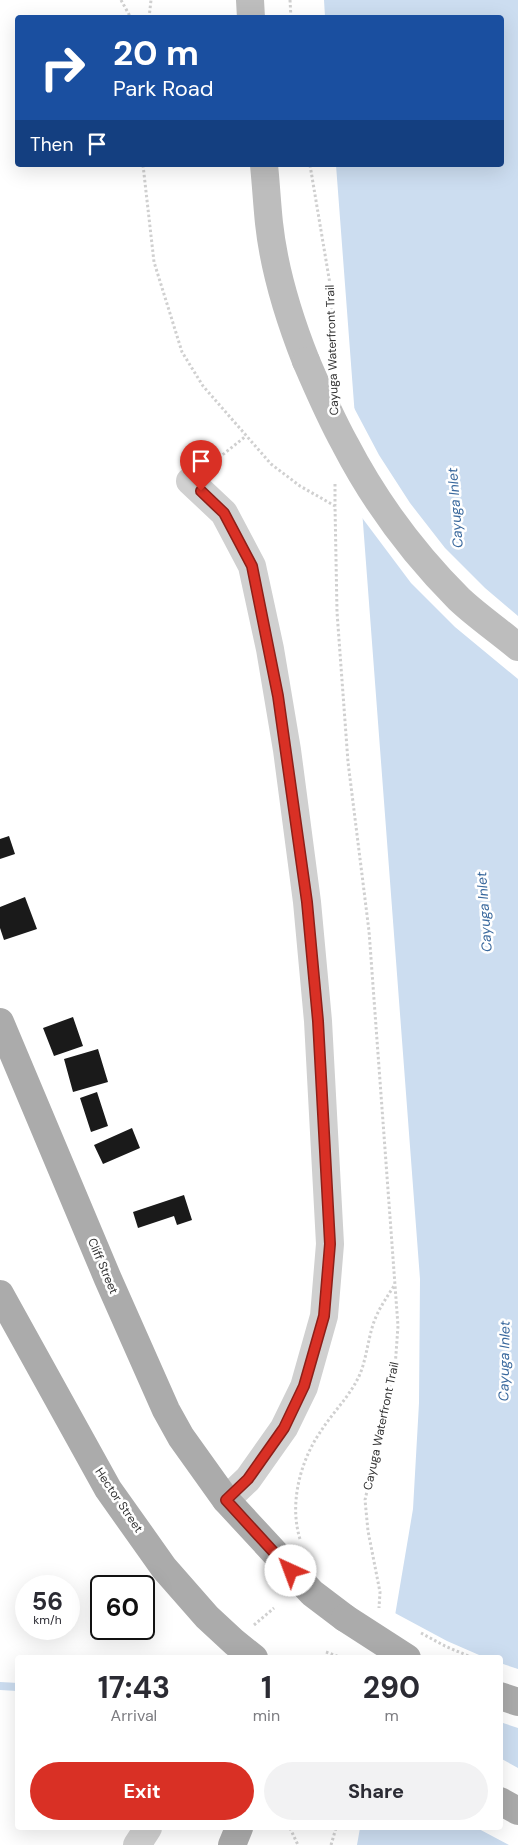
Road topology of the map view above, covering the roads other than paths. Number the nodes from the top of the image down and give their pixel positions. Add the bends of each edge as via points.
1 (250, 0) edge
2 (251, 15) edge
3 (264, 167) edge
4 (190, 480) road end
5 (518, 647) edge
6 (0, 1022) edge
7 (0, 1294) edge
8 (226, 1500) junction
9 (250, 1655) edge
10 (402, 1655) edge
11 (503, 1697) edge
12 (518, 1702) edge
13 (503, 1802) edge
14 (518, 1810) edge
15 (147, 1830) edge
16 (238, 1830) edge
17 (138, 1845) edge
18 (232, 1845) edge

1 - 2 main road
3 - 5 main road, bridge via 269,225 294,330 346,446 384,507 460,600
4 - 8 street via 224,513 252,566 270,649 307,902 318,1021 330,1244 324,1316 304,1386 284,1428 248,1479
6 - 8 main road, Cliff Street via 166,1410
7 - 9 main road, Hector Street via 108,1489 164,1568 207,1617
8 - 10 main road, Cliff Street, bridge via 312,1593
11 - 12 main road
13 - 14 main road
15 - 17 street
16 - 18 main road

